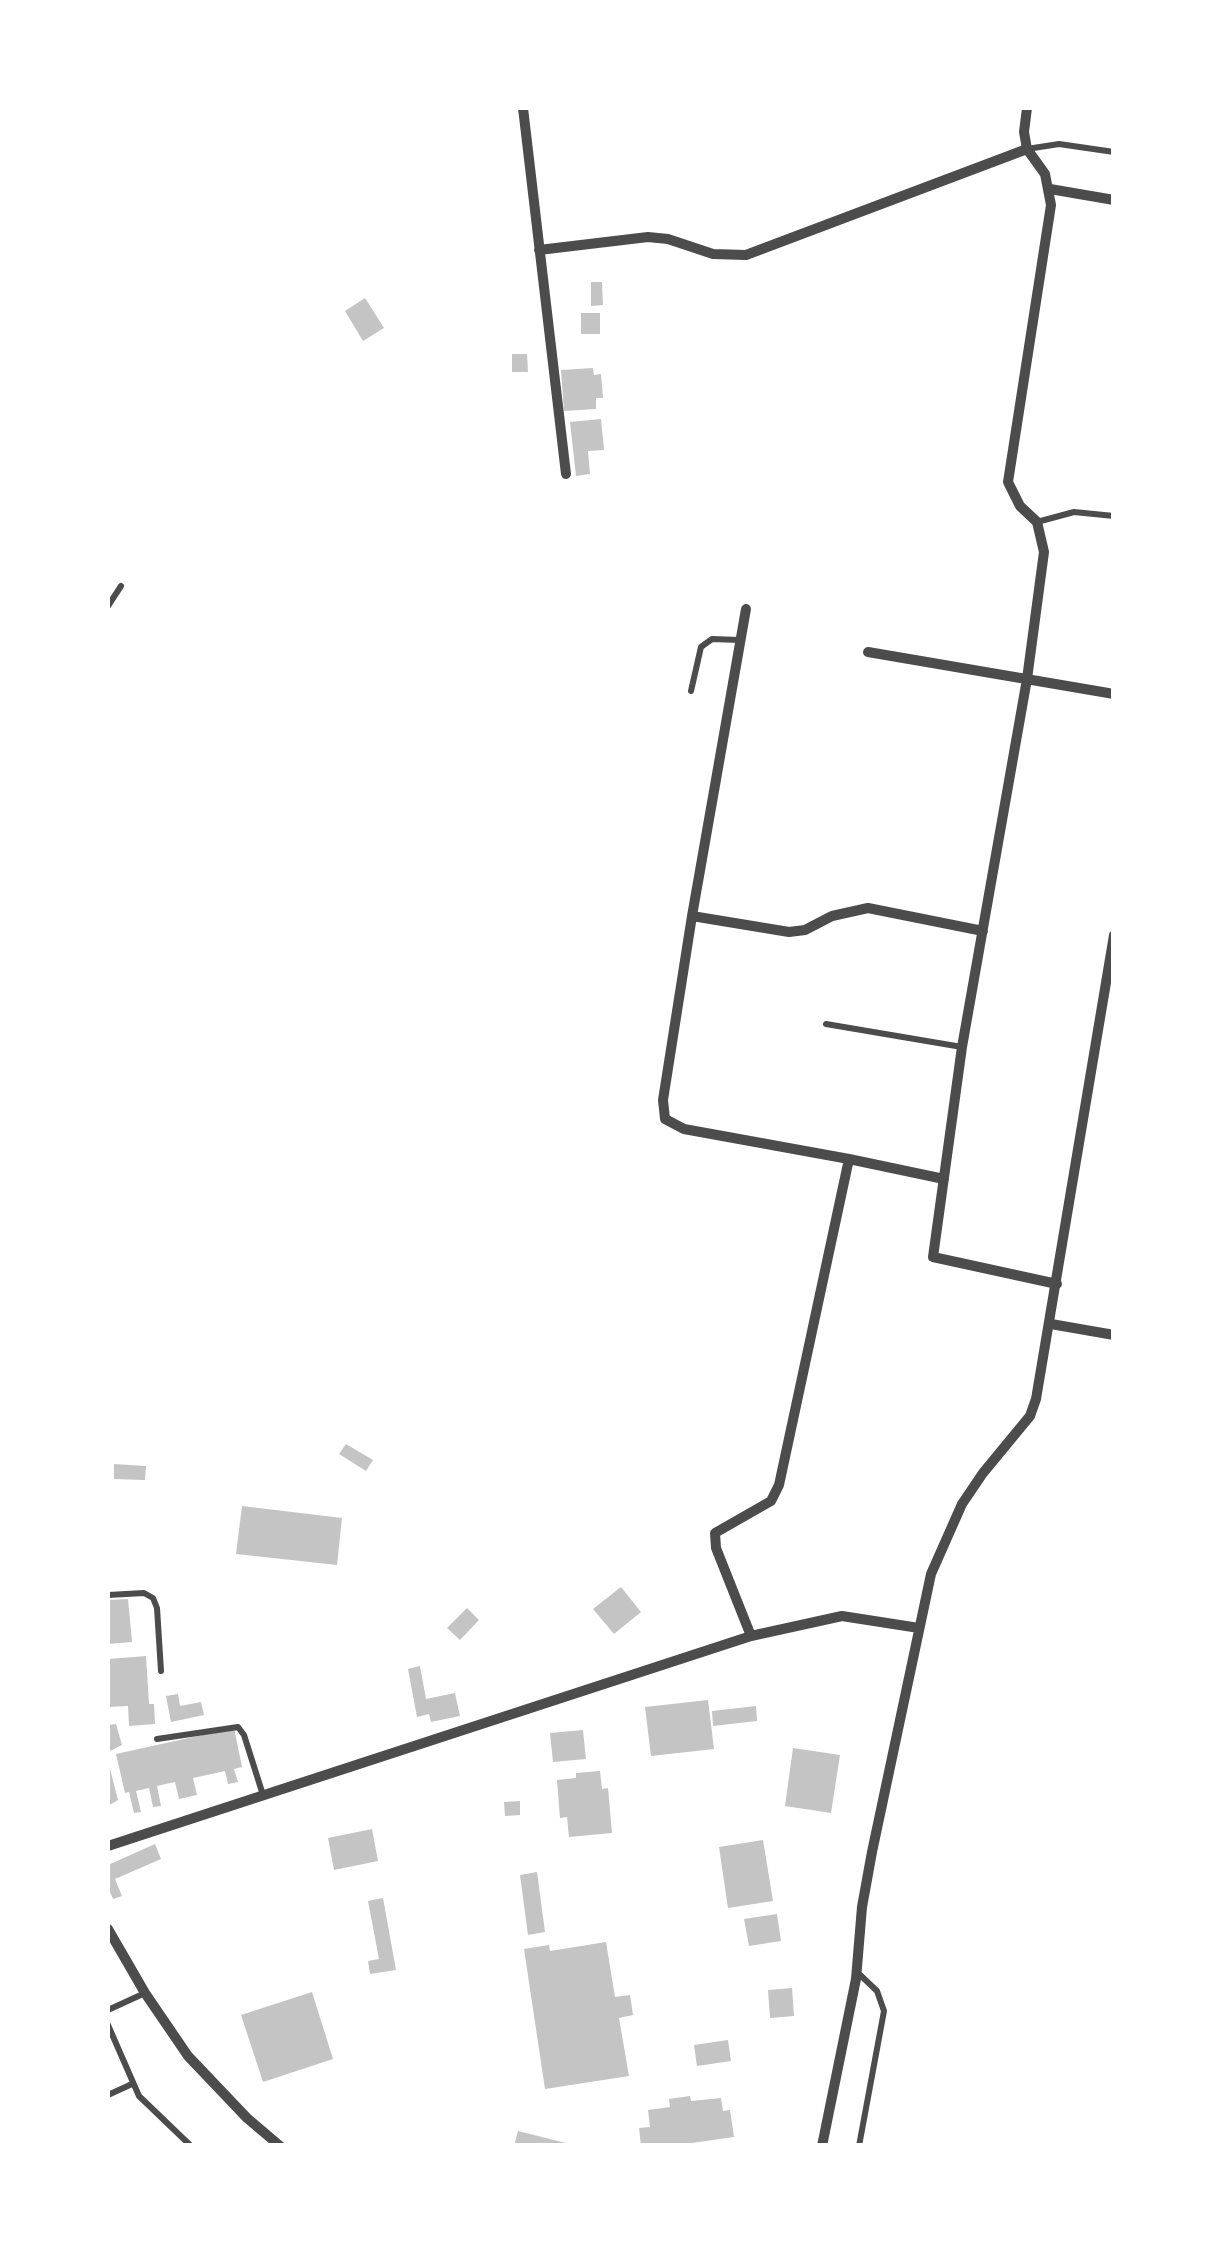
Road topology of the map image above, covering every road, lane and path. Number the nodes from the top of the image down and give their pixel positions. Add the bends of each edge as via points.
1 (524, 108) edge
2 (1027, 108) edge
3 (1027, 149) junction
4 (1114, 152) edge
5 (1050, 189) junction
6 (1114, 200) edge
7 (540, 250) junction
8 (566, 474) dead end
9 (1114, 516) edge
10 (1037, 522) junction
11 (121, 586) dead end
12 (108, 606) edge
13 (746, 609) dead end
14 (741, 640) junction
15 (868, 652) dead end
16 (1027, 679) junction
17 (691, 691) dead end
18 (1114, 694) edge
19 (692, 916) junction
20 (982, 931) junction
21 (1114, 936) edge
22 (826, 1024) dead end
23 (962, 1047) junction
24 (849, 1159) junction
25 (944, 1179) junction
26 (1057, 1284) junction
27 (1051, 1324) junction
28 (1114, 1335) edge
29 (108, 1595) edge
30 (919, 1628) junction
31 (750, 1636) junction
32 (161, 1671) dead end
33 (157, 1740) dead end
34 (263, 1795) junction
35 (108, 1846) edge
36 (108, 1929) edge
37 (856, 1971) junction
38 (145, 1993) junction
39 (108, 2010) edge
40 (108, 2025) edge
41 (132, 2084) junction
42 (108, 2095) edge
43 (191, 2146) edge
44 (280, 2146) edge
45 (822, 2146) edge
46 (859, 2146) edge

1 - 7 street
2 - 3 street
3 - 4 lane via 1058,144
3 - 5 street
3 - 7 street via 746,255 729,257 648,237
5 - 6 street
5 - 10 street via 1008,468 1012,494
7 - 8 street
9 - 10 lane via 1074,512
10 - 16 street via 1044,552
11 - 12 lane
13 - 14 street
14 - 17 lane via 706,642
14 - 19 street
15 - 16 street
16 - 18 street
16 - 20 street
19 - 20 street via 789,932 868,908
19 - 24 street via 665,1120
20 - 23 street
21 - 26 street
22 - 23 lane
23 - 25 street
24 - 25 street
24 - 31 street via 778,1485 771,1501 715,1533
25 - 26 street via 933,1257
26 - 27 street
27 - 28 street
27 - 30 street via 1030,1416 962,1504 932,1574
29 - 32 lane via 153,1598
30 - 31 street via 842,1616
30 - 37 street via 872,1852
31 - 34 street
33 - 34 lane via 238,1727
34 - 35 street
36 - 38 street
37 - 45 street
37 - 46 lane via 877,1991 884,2011
38 - 39 lane
38 - 44 street via 188,2056
40 - 41 lane
41 - 42 lane
41 - 43 lane

